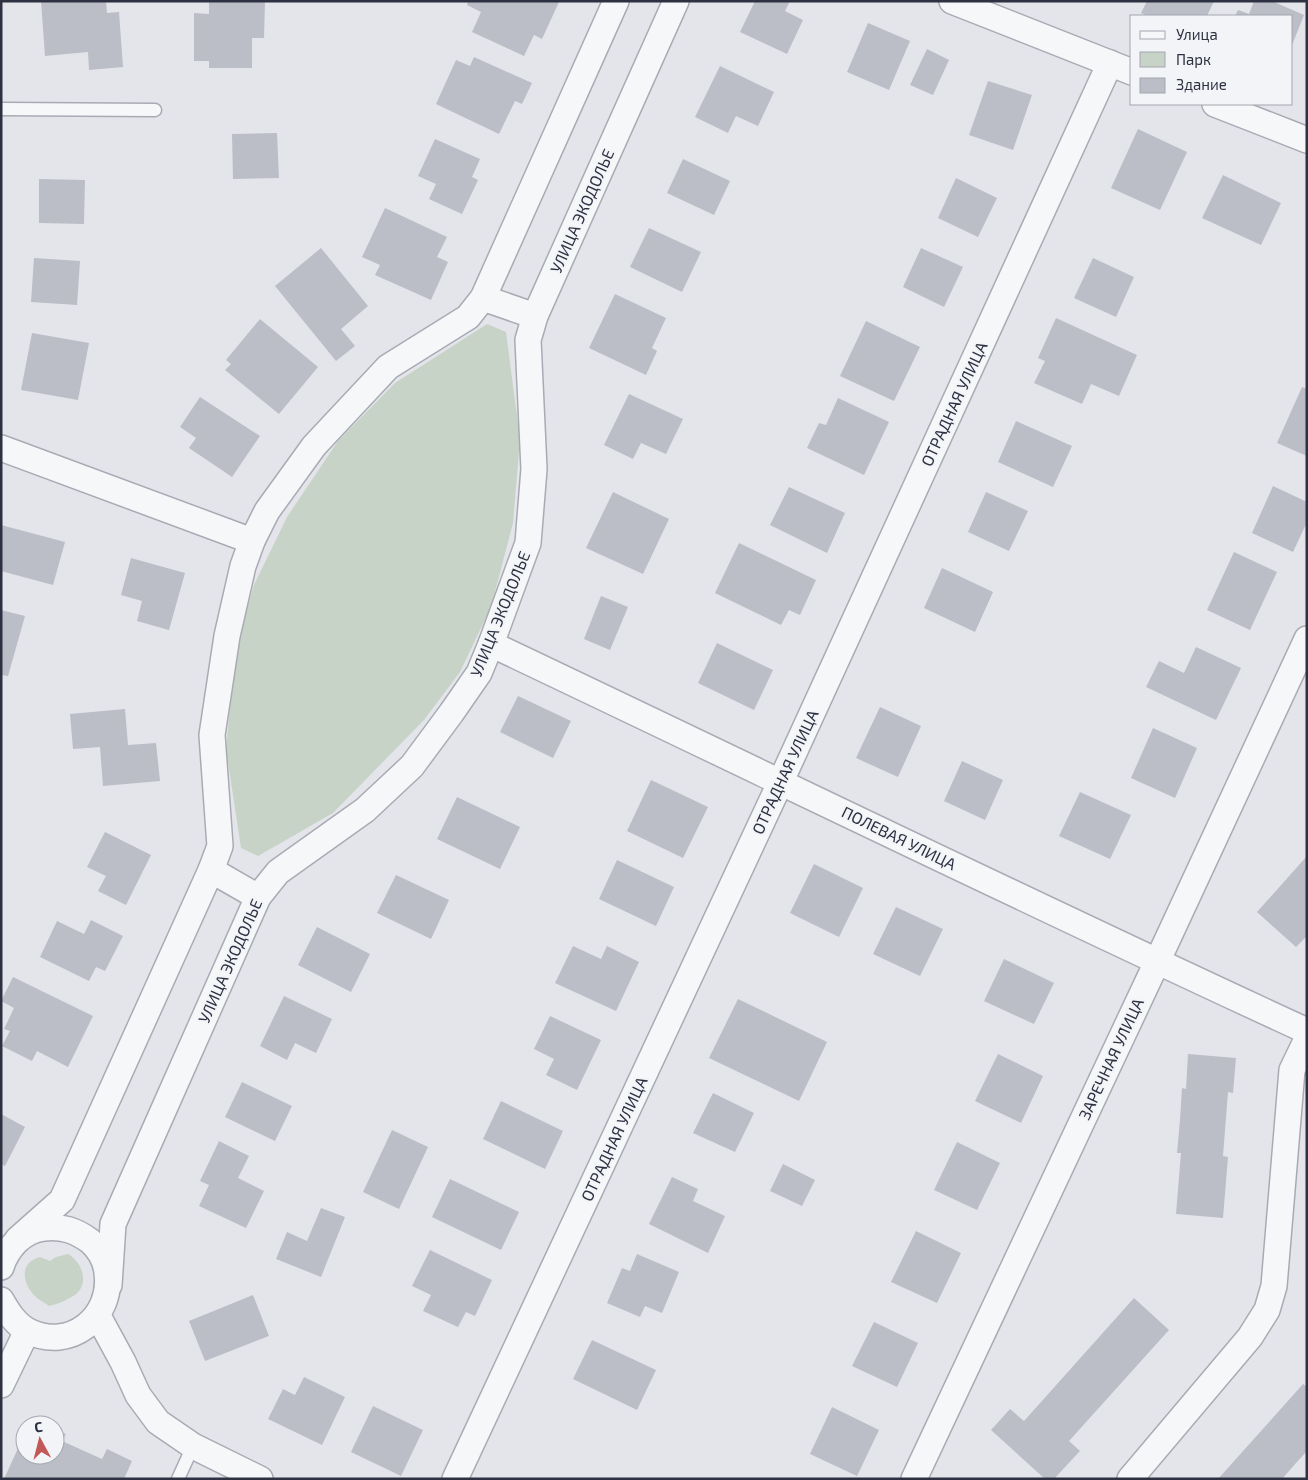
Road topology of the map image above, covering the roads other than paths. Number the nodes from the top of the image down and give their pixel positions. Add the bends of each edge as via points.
1 (616, 1) edge
2 (676, 1) edge
3 (952, 1) edge
4 (1121, 67) edge
5 (1218, 105) edge
6 (1, 109) edge
7 (155, 110) dead end
8 (1307, 140) edge
9 (483, 298) junction
10 (535, 316) junction
11 (1, 448) edge
12 (252, 541) junction
13 (1307, 639) edge
14 (491, 644) junction
15 (781, 781) junction
16 (211, 870) junction
17 (258, 897) junction
18 (1157, 962) junction
19 (1307, 1031) edge
20 (1307, 1039) edge
21 (18, 1239) junction
22 (1, 1266) edge
23 (109, 1285) junction
24 (1, 1300) edge
25 (98, 1316) junction
26 (28, 1331) junction
27 (1, 1385) edge
28 (193, 1446) junction
29 (178, 1479) edge
30 (260, 1479) edge
31 (455, 1479) edge
32 (914, 1479) edge
33 (1130, 1479) edge

1 - 9 street
2 - 10 street, УЛИЦА ЭКОДОЛЬЕ
3 - 4 street
4 - 15 street, ОТРАДНАЯ УЛИЦА
5 - 8 street
6 - 7 lane
9 - 10 street
9 - 12 street via 468,317 388,367 314,446 267,511
10 - 14 street, УЛИЦА ЭКОДОЛЬЕ via 528,340 534,469 528,543
11 - 12 street
12 - 16 street via 227,636 212,735 220,846
13 - 18 street, ЗАРЕЧНАЯ УЛИЦА
14 - 15 street, ПОЛЕВАЯ УЛИЦА
14 - 17 street, УЛИЦА ЭКОДОЛЬЕ via 479,673 412,766 365,810 278,872
15 - 18 street, ПОЛЕВАЯ УЛИЦА
15 - 31 street, ОТРАДНАЯ УЛИЦА
16 - 17 street
16 - 21 street via 62,1200
17 - 23 street, УЛИЦА ЭКОДОЛЬЕ via 113,1224
18 - 19 street, ПОЛЕВАЯ УЛИЦА
18 - 32 street, ЗАРЕЧНАЯ УЛИЦА
20 - 33 street via 1292,1070 1274,1286 1267,1310 1250,1337
21 - 22 street
21 - 23 street via 37,1229 58,1227 79,1232 96,1246 106,1264
23 - 25 street, УЛИЦА ЭКОДОЛЬЕ via 106,1301
24 - 26 street via 11,1317
25 - 26 street via 83,1329 65,1336 46,1337
25 - 28 street via 138,1395 158,1422
26 - 27 street
28 - 29 lane
28 - 30 street

